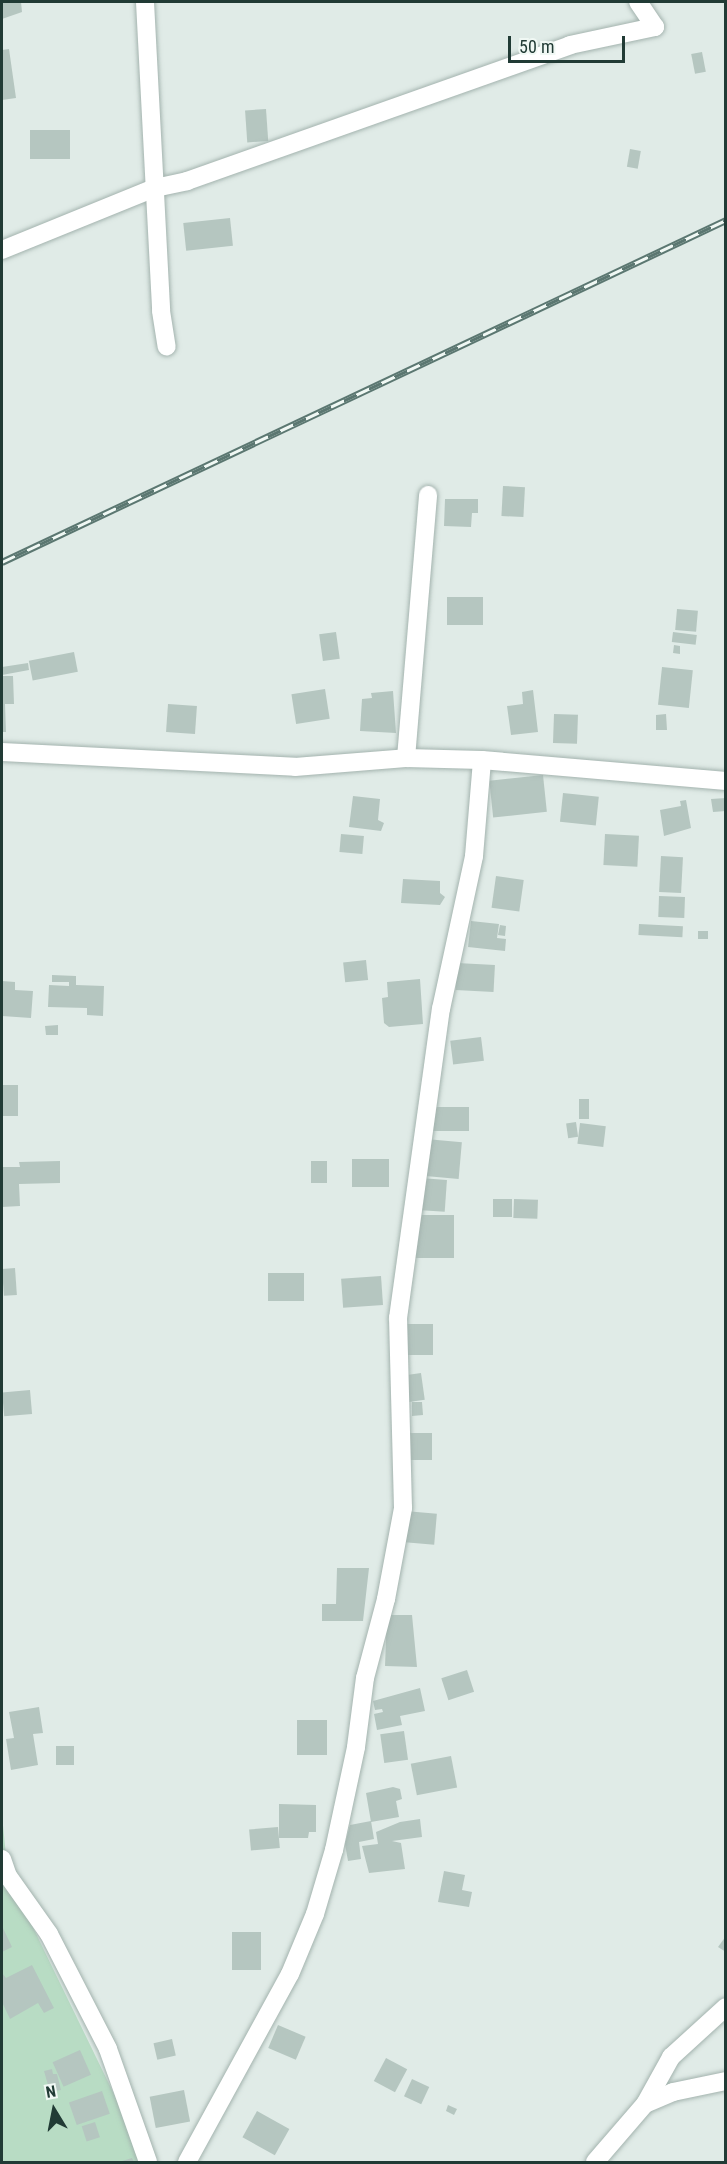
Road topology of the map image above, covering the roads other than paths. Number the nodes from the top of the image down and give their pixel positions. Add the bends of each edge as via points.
1 (145, 2) edge
2 (638, 2) edge
3 (155, 188) junction
4 (2, 250) edge
5 (167, 347) dead end
6 (428, 495) dead end
7 (2, 752) edge
8 (406, 758) junction
9 (482, 760) junction
10 (726, 781) edge
11 (2, 1859) edge
12 (726, 2007) edge
13 (726, 2081) edge
14 (645, 2104) junction
15 (148, 2163) edge
16 (187, 2163) edge
17 (595, 2163) edge

1 - 3 street
2 - 3 street via 655,27 570,45 187,181
3 - 4 street
3 - 5 street
6 - 8 street
7 - 8 street via 295,767
8 - 9 street
9 - 10 street
9 - 16 street via 474,856 441,1009 398,1318 403,1508 386,1599 365,1678 353,1759 315,1914 290,1974
11 - 15 street via 8,1876 49,1934 108,2049
12 - 14 street via 671,2057
13 - 14 street via 673,2092
14 - 17 street

